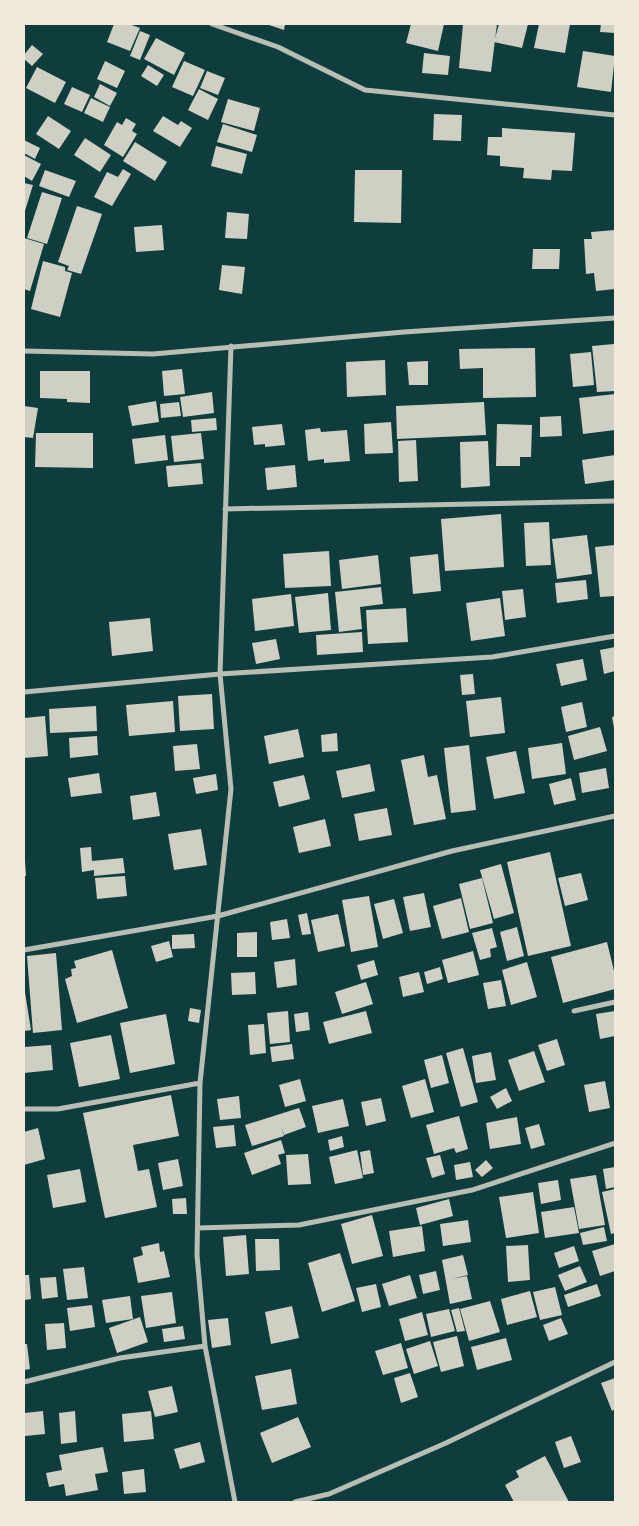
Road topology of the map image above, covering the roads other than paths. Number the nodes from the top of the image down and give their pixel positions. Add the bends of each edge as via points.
1 (212, 24) edge
2 (615, 116) edge
3 (615, 318) edge
4 (231, 346) junction
5 (24, 351) edge
6 (615, 501) edge
7 (224, 509) junction
8 (615, 636) edge
9 (220, 674) junction
10 (24, 692) edge
11 (615, 816) edge
12 (218, 916) junction
13 (24, 950) edge
14 (615, 1002) edge
15 (574, 1011) dead end
16 (200, 1083) junction
17 (24, 1109) edge
18 (615, 1143) edge
19 (198, 1228) junction
20 (205, 1346) junction
21 (615, 1362) edge
22 (24, 1382) edge
23 (235, 1502) edge
24 (295, 1502) edge

1 - 2 street via 278,47 365,90
3 - 4 street
4 - 5 street via 153,354
4 - 7 street
6 - 7 street
7 - 9 street
8 - 9 street via 492,657
9 - 10 street
9 - 12 street via 231,789
11 - 12 street via 452,851
12 - 13 street
12 - 16 street
14 - 15 street
16 - 17 street via 58,1108
16 - 19 street
18 - 19 street via 463,1192 299,1225
19 - 20 street via 197,1255
20 - 22 street via 120,1358
20 - 23 street
21 - 24 street via 446,1443 338,1490

